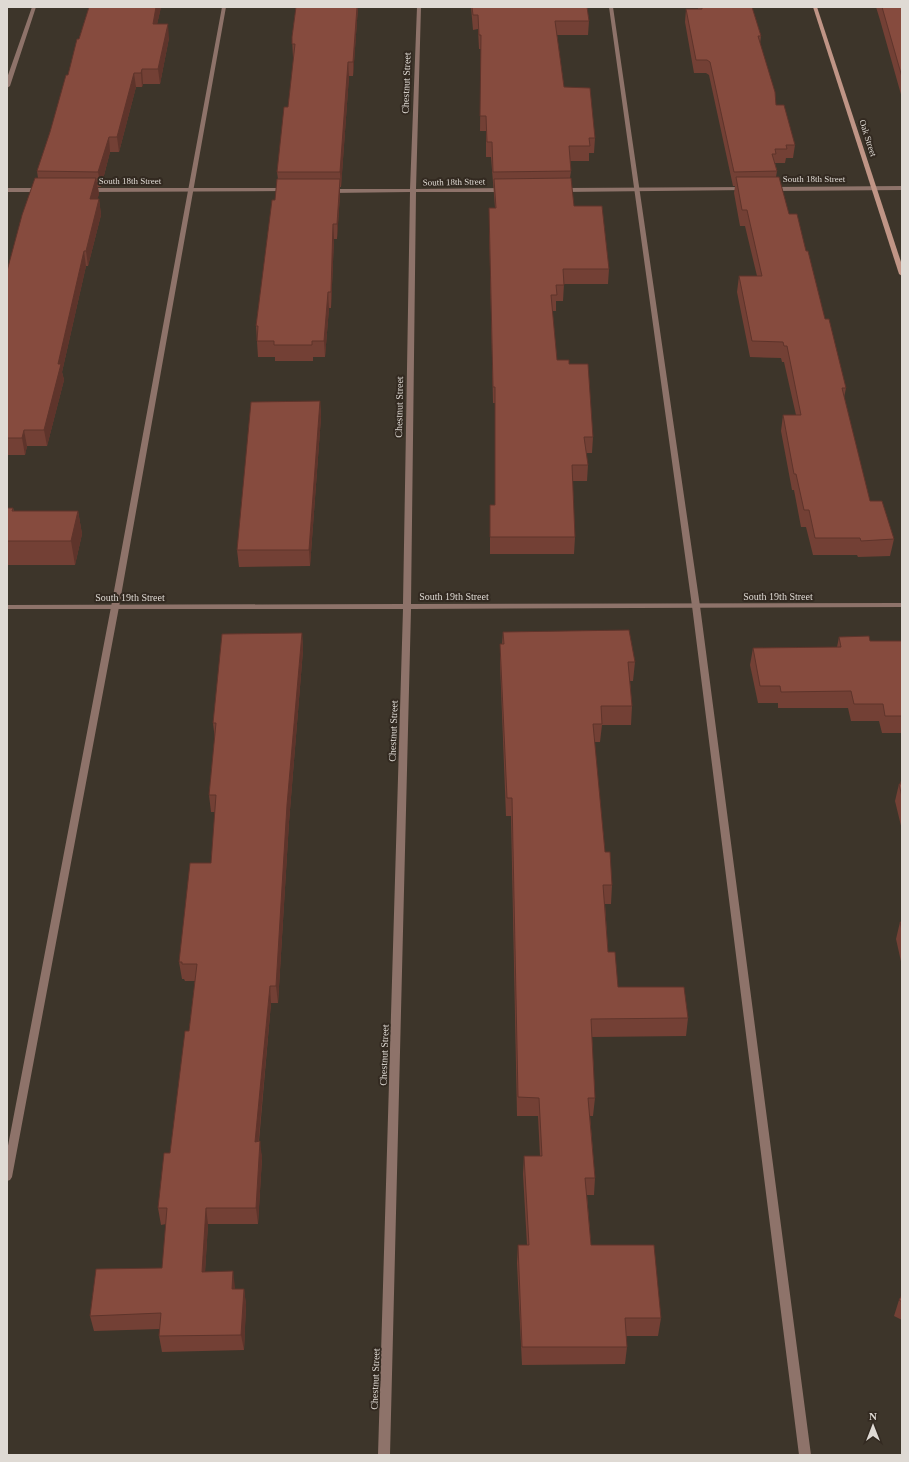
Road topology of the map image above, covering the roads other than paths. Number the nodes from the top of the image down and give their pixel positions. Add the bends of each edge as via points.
1 (34, 7) edge
2 (224, 7) edge
3 (419, 7) edge
4 (611, 7) edge
5 (815, 7) edge
6 (7, 86) edge
7 (764, 188) edge
8 (875, 188) junction
9 (902, 188) edge
10 (636, 189) junction
11 (756, 189) edge
12 (7, 190) edge
13 (47, 190) edge
14 (79, 190) edge
15 (190, 190) junction
16 (294, 190) edge
17 (509, 190) edge
18 (556, 190) edge
19 (326, 191) edge
20 (413, 191) junction
21 (902, 274) edge
22 (902, 605) edge
23 (407, 606) junction
24 (696, 606) junction
25 (7, 607) edge
26 (115, 607) junction
27 (7, 1177) edge
28 (384, 1455) edge
29 (805, 1455) edge

1 - 6 street
2 - 15 street
3 - 20 street, Chestnut Street
4 - 10 street
5 - 8 street, Oak Street
7 - 8 street, South 18th Street
8 - 9 street, South 18th Street
8 - 21 street, Oak Street
10 - 11 street
10 - 18 street
10 - 24 street
12 - 13 street
14 - 15 street, South 18th Street
15 - 16 street, South 18th Street
15 - 26 street
17 - 20 street, South 18th Street
19 - 20 street, South 18th Street
20 - 23 street, Chestnut Street
22 - 24 street, South 19th Street
23 - 24 street, South 19th Street
23 - 26 street, South 19th Street
23 - 28 street, Chestnut Street
24 - 29 street
25 - 26 street, South 19th Street
26 - 27 street

